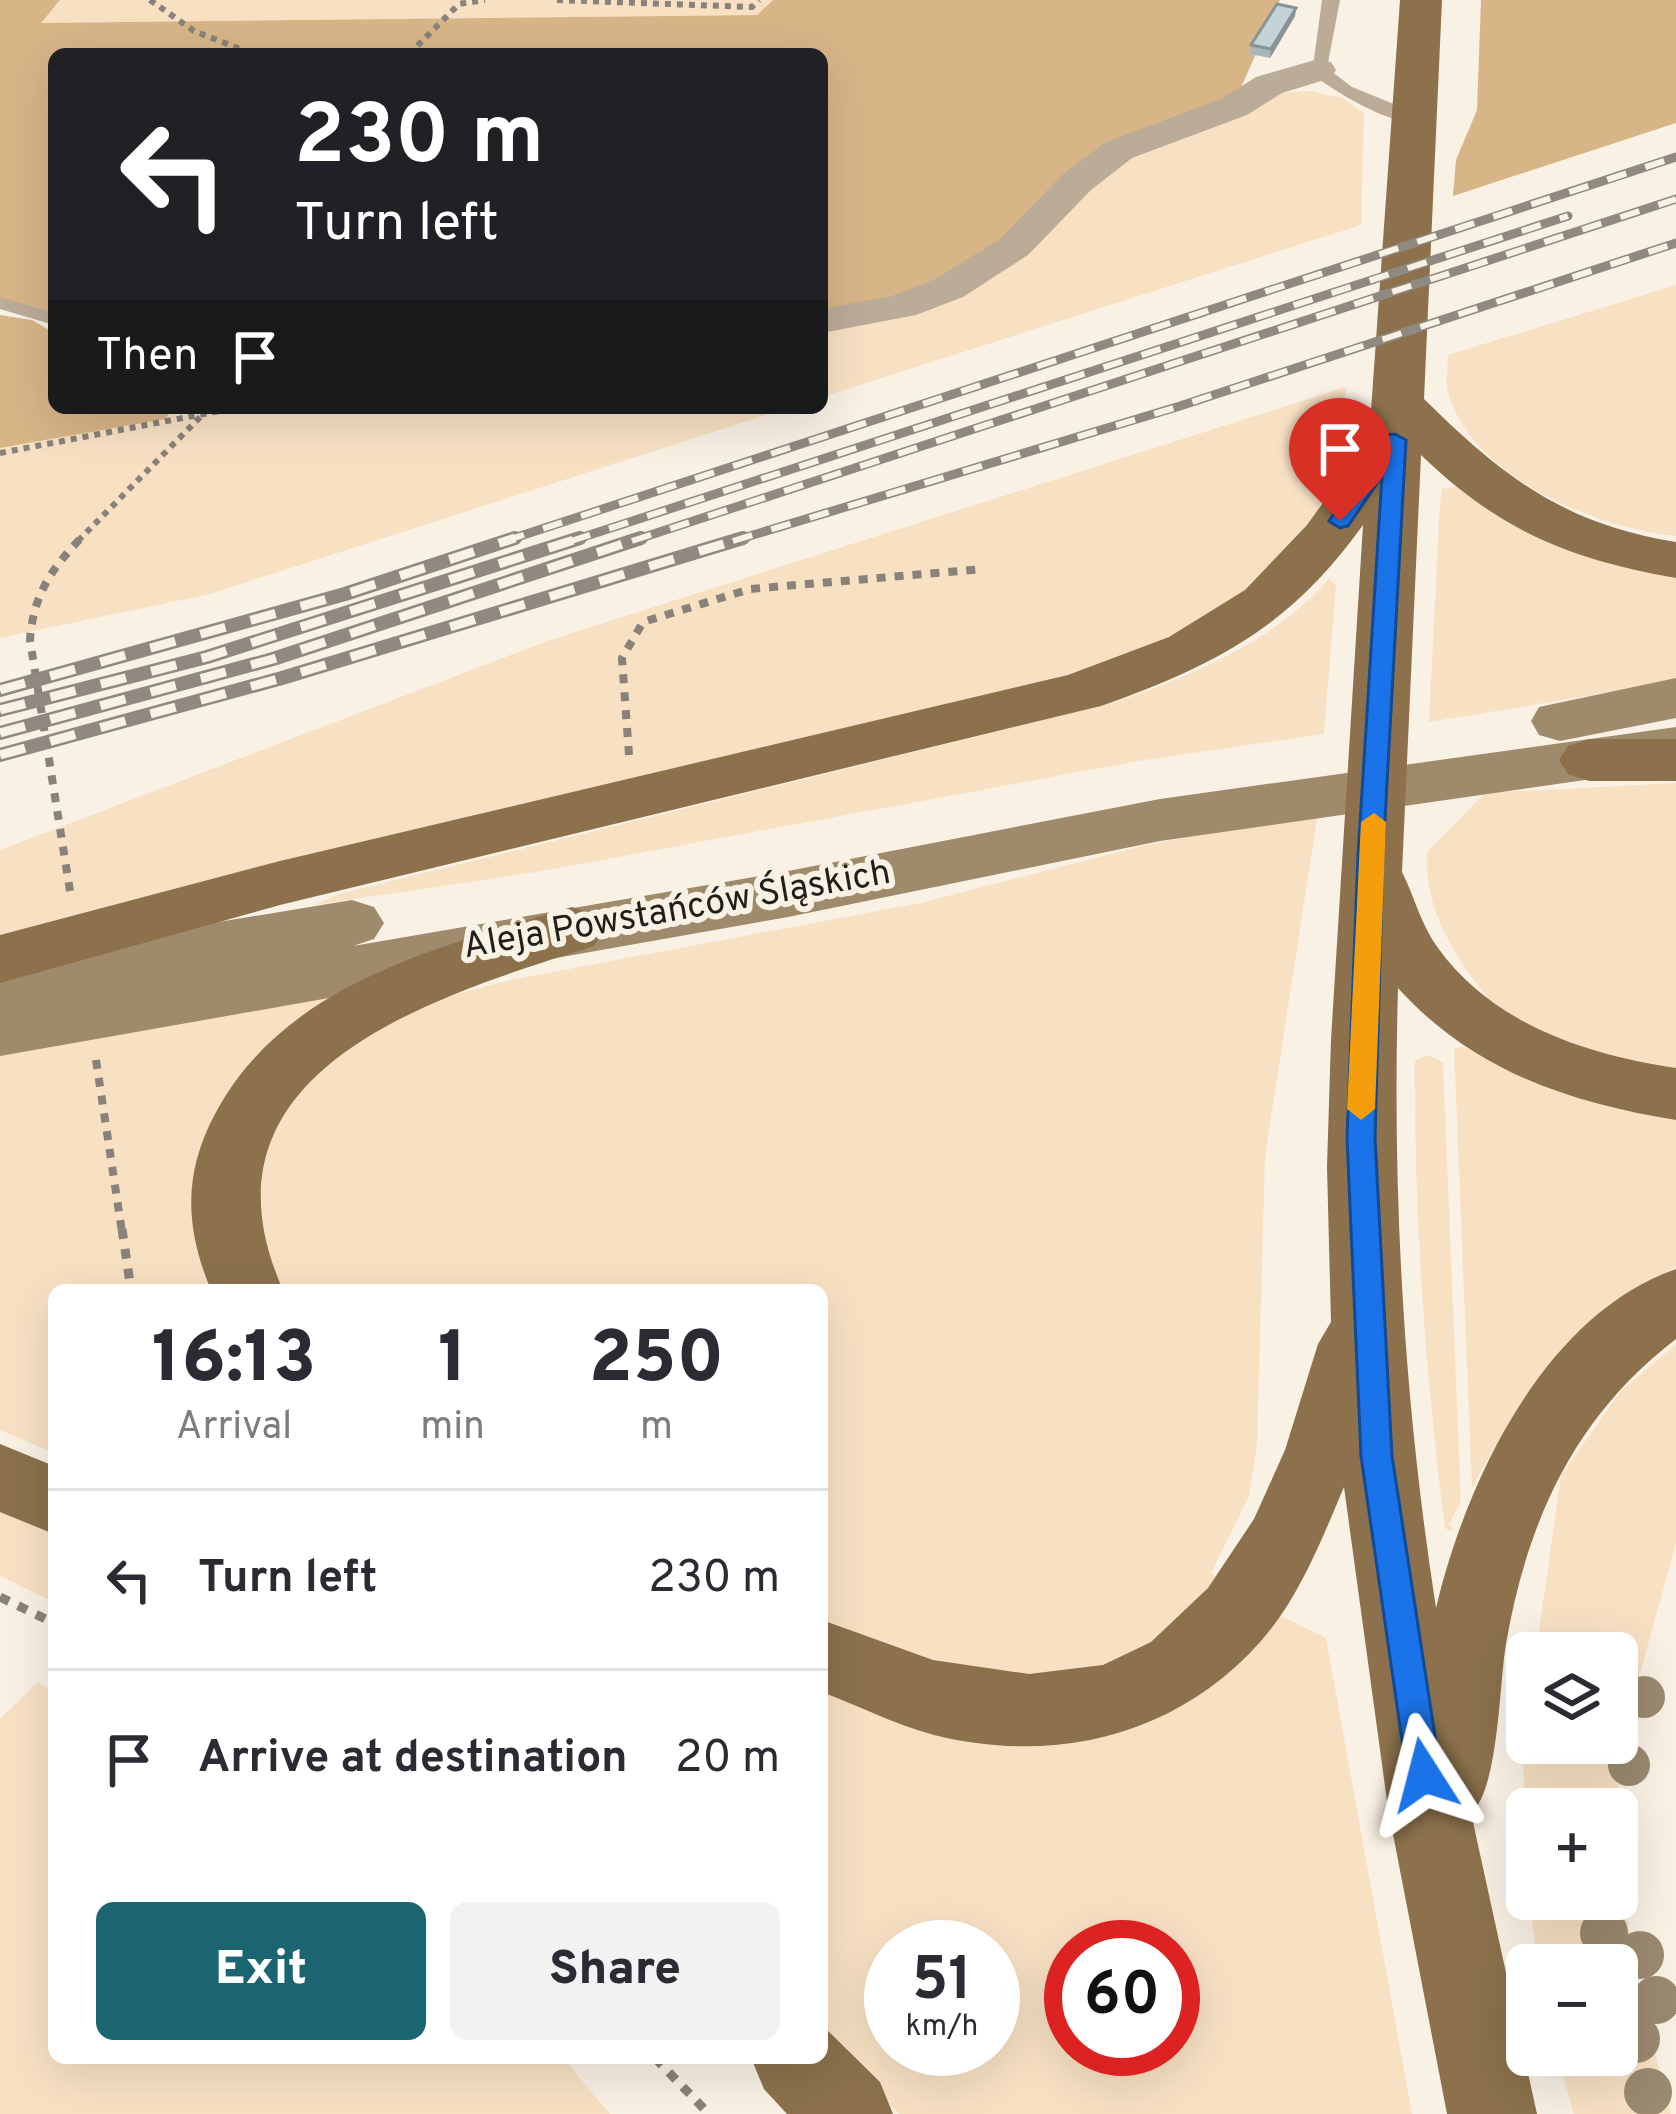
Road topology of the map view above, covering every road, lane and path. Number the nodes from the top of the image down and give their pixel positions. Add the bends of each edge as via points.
1 (150, 0) edge
2 (485, 0) edge
3 (557, 0) edge
4 (759, 0) edge
5 (1331, 0) edge
6 (1420, 0) edge
7 (238, 48) edge
8 (415, 48) edge
9 (1318, 70) junction
10 (1414, 119) junction
11 (0, 303) edge
12 (48, 317) edge
13 (828, 320) edge
14 (203, 414) edge
15 (204, 414) edge
16 (1396, 421) junction
17 (0, 453) edge
18 (1676, 560) edge
19 (983, 569) dead end
20 (1676, 698) edge
21 (1676, 747) edge
22 (1589, 760) junction
23 (1676, 760) edge
24 (632, 799) junction
25 (1363, 802) junction
26 (71, 903) dead end
27 (572, 930) junction
28 (0, 958) edge
29 (0, 982) edge
30 (0, 1031) edge
31 (93, 1041) dead end
32 (1676, 1094) edge
33 (130, 1284) edge
34 (244, 1284) edge
35 (1365, 1288) junction
36 (1676, 1299) edge
37 (0, 1477) edge
38 (48, 1498) edge
39 (0, 1597) edge
40 (48, 1620) edge
41 (828, 1658) edge
42 (1438, 1864) junction
43 (661, 2064) edge
44 (801, 2064) edge
45 (709, 2114) edge
46 (848, 2114) edge
47 (1492, 2114) edge

1 - 7 path via 194,31
2 - 8 path via 459,4
3 - 4 path via 686,7 752,7
5 - 9 lane
6 - 10 main road
9 - 10 lane via 1346,92
9 - 13 street via 1119,150 1014,247 949,288
10 - 16 main road
11 - 12 lane
14 - 26 path via 55,565 32,606 30,640
15 - 17 path
16 - 18 main road via 1537,522
16 - 24 main road via 1340,521 1279,595 1192,652 1081,692
16 - 25 main road via 1381,684
19 - 24 path via 750,589 644,622 622,658
20 - 25 main road via 1536,725
21 - 22 main road
22 - 23 main road
22 - 25 main road
24 - 28 main road
25 - 27 main road, Aleja Powstańców Śląskich via 1160,820
25 - 29 main road, Aleja Powstańców Śląskich via 1098,788
25 - 32 main road via 1382,904 1440,995 1533,1060
25 - 35 main road
27 - 30 main road, Aleja Powstańców Śląskich
27 - 34 main road via 379,1000 290,1061 242,1121 223,1171 228,1251
31 - 33 path
35 - 41 main road via 1336,1406 1283,1543 1241,1612 1195,1658 1096,1705 1033,1713 929,1698
35 - 42 main road via 1377,1456
36 - 42 main road via 1610,1347 1526,1451 1494,1532 1458,1684
37 - 38 main road
39 - 40 path
42 - 47 main road
43 - 45 path
44 - 46 main road

